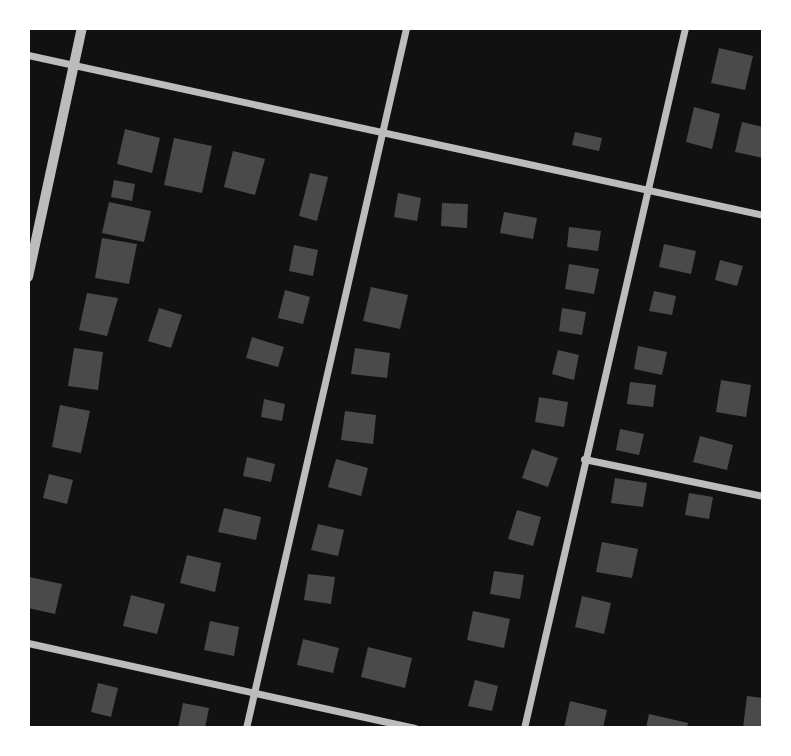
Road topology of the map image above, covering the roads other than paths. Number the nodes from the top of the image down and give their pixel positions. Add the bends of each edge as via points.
1 (82, 28) edge
2 (406, 28) edge
3 (685, 28) edge
4 (28, 55) edge
5 (74, 65) junction
6 (384, 133) junction
7 (649, 190) junction
8 (763, 215) edge
9 (28, 277) edge
10 (584, 459) junction
11 (763, 496) edge
12 (28, 643) edge
13 (254, 692) junction
14 (246, 728) edge
15 (415, 728) edge
16 (524, 728) edge

1 - 5 street
2 - 6 street
3 - 7 street
4 - 5 street
5 - 6 street
5 - 9 street
6 - 7 street
6 - 13 street
7 - 8 street
7 - 10 street
10 - 11 street
10 - 16 street
12 - 13 street
13 - 14 street
13 - 15 street

